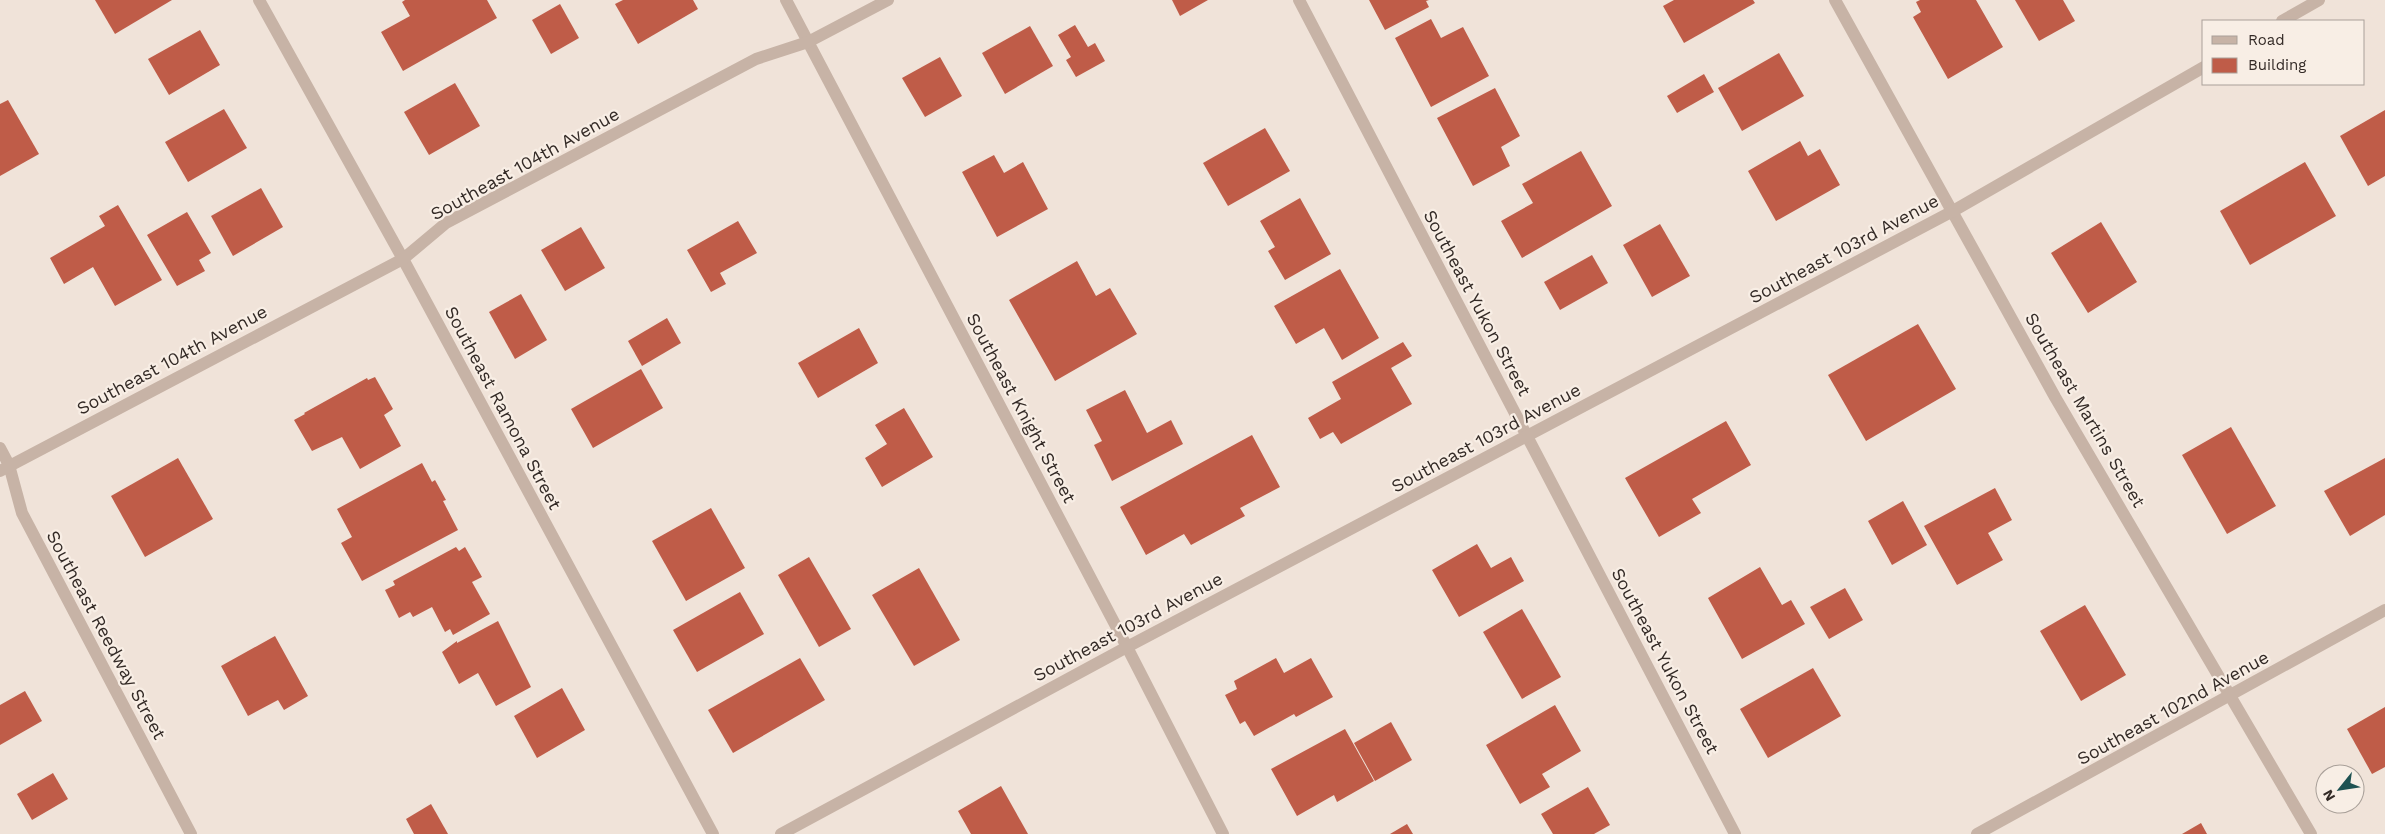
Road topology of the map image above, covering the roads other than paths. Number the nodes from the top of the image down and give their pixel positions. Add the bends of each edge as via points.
1 (258, 0) edge
2 (786, 0) edge
3 (888, 0) edge
4 (1299, 0) edge
5 (1835, 0) edge
6 (2319, 0) edge
7 (2284, 20) edge
8 (808, 42) junction
9 (2202, 67) edge
10 (1953, 211) junction
11 (403, 259) junction
12 (1527, 437) junction
13 (0, 448) edge
14 (5, 468) edge
15 (2385, 610) edge
16 (1127, 647) junction
17 (2231, 696) junction
18 (191, 834) edge
19 (713, 834) edge
20 (781, 834) edge
21 (1223, 834) edge
22 (1736, 834) edge
23 (1977, 834) edge
24 (2311, 834) edge

1 - 11 street, Southeast Ramona Street
2 - 8 street, Southeast Knight Street
3 - 8 street, Southeast 104th Avenue
4 - 12 street, Southeast Yukon Street
5 - 10 street, Southeast Martins Street
6 - 7 street
8 - 11 street, Southeast 104th Avenue via 756,59 455,219
8 - 16 street, Southeast Knight Street
9 - 10 street, Southeast 103rd Avenue
10 - 12 street, Southeast 103rd Avenue
10 - 17 street, Southeast Martins Street via 2055,397
11 - 14 street, Southeast 104th Avenue
11 - 19 street, Southeast Ramona Street
12 - 16 street, Southeast 103rd Avenue
12 - 22 street, Southeast Yukon Street
13 - 14 street, Southeast Reedway Street
14 - 18 street, Southeast Reedway Street via 22,513
15 - 17 street, Southeast 102nd Avenue
16 - 20 street, Southeast 103rd Avenue
16 - 21 street, Southeast Knight Street
17 - 23 street, Southeast 102nd Avenue
17 - 24 street, Southeast Martins Street

